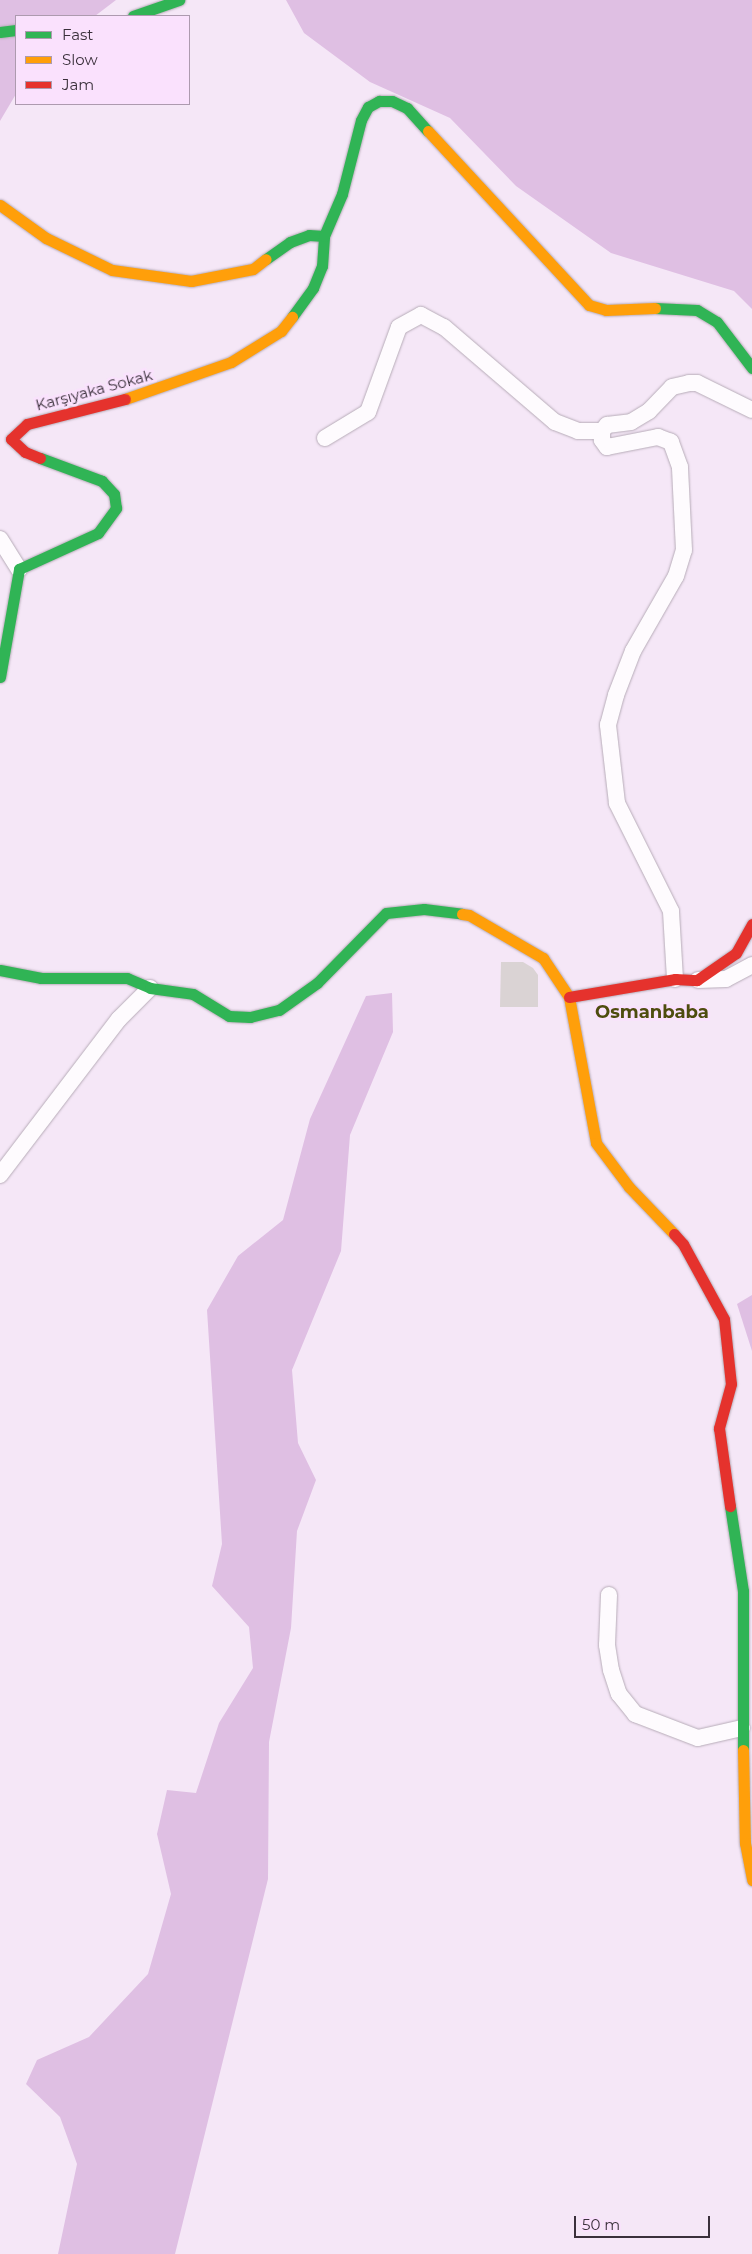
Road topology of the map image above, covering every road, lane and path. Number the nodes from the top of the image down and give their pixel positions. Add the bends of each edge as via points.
1 (179, 0) edge
2 (136, 15) edge
3 (15, 30) edge
4 (0, 32) edge
5 (0, 205) edge
6 (324, 236) junction
7 (752, 368) edge
8 (752, 410) edge
9 (602, 431) junction
10 (325, 438) dead end
11 (0, 539) edge
12 (19, 569) junction
13 (0, 677) edge
14 (752, 924) edge
15 (752, 965) edge
16 (0, 970) edge
17 (674, 979) junction
18 (697, 980) junction
19 (150, 988) junction
20 (569, 997) junction
21 (0, 1175) edge
22 (609, 1595) dead end
23 (742, 1728) junction
24 (752, 1880) edge

1 - 2 street
3 - 4 street
5 - 6 street via 46,238 112,270 191,281 253,269 290,242 309,235
6 - 7 street via 342,194 368,107 379,101 392,101 407,108 589,305 606,310 681,307 697,310 717,322
6 - 12 street, Karşıyaka Sokak via 322,266 313,288 281,332 231,362 138,396 27,424 11,439 25,452 102,481 114,494 116,508 98,533
8 - 9 street via 697,383 689,383 672,387 649,411 631,422 607,425
9 - 10 street via 578,431 555,422 444,327 421,315 399,326 368,412
9 - 17 street via 602,440 607,446 658,437 671,442 680,467 684,550 676,576 633,651 608,725 617,803 671,911
11 - 12 street
12 - 13 street
14 - 18 street via 736,953
15 - 18 street via 726,979
16 - 19 street via 41,978 126,978
17 - 18 street
17 - 20 street
19 - 20 street via 193,994 229,1016 250,1017 279,1010 317,983 386,913 424,908 469,915 518,942 543,958
19 - 21 street via 119,1019
20 - 23 street via 596,1143 629,1187 683,1244 724,1319 731,1384 719,1428 743,1591
22 - 23 street via 611,1670 620,1694 635,1714 698,1738
23 - 24 street via 745,1843

